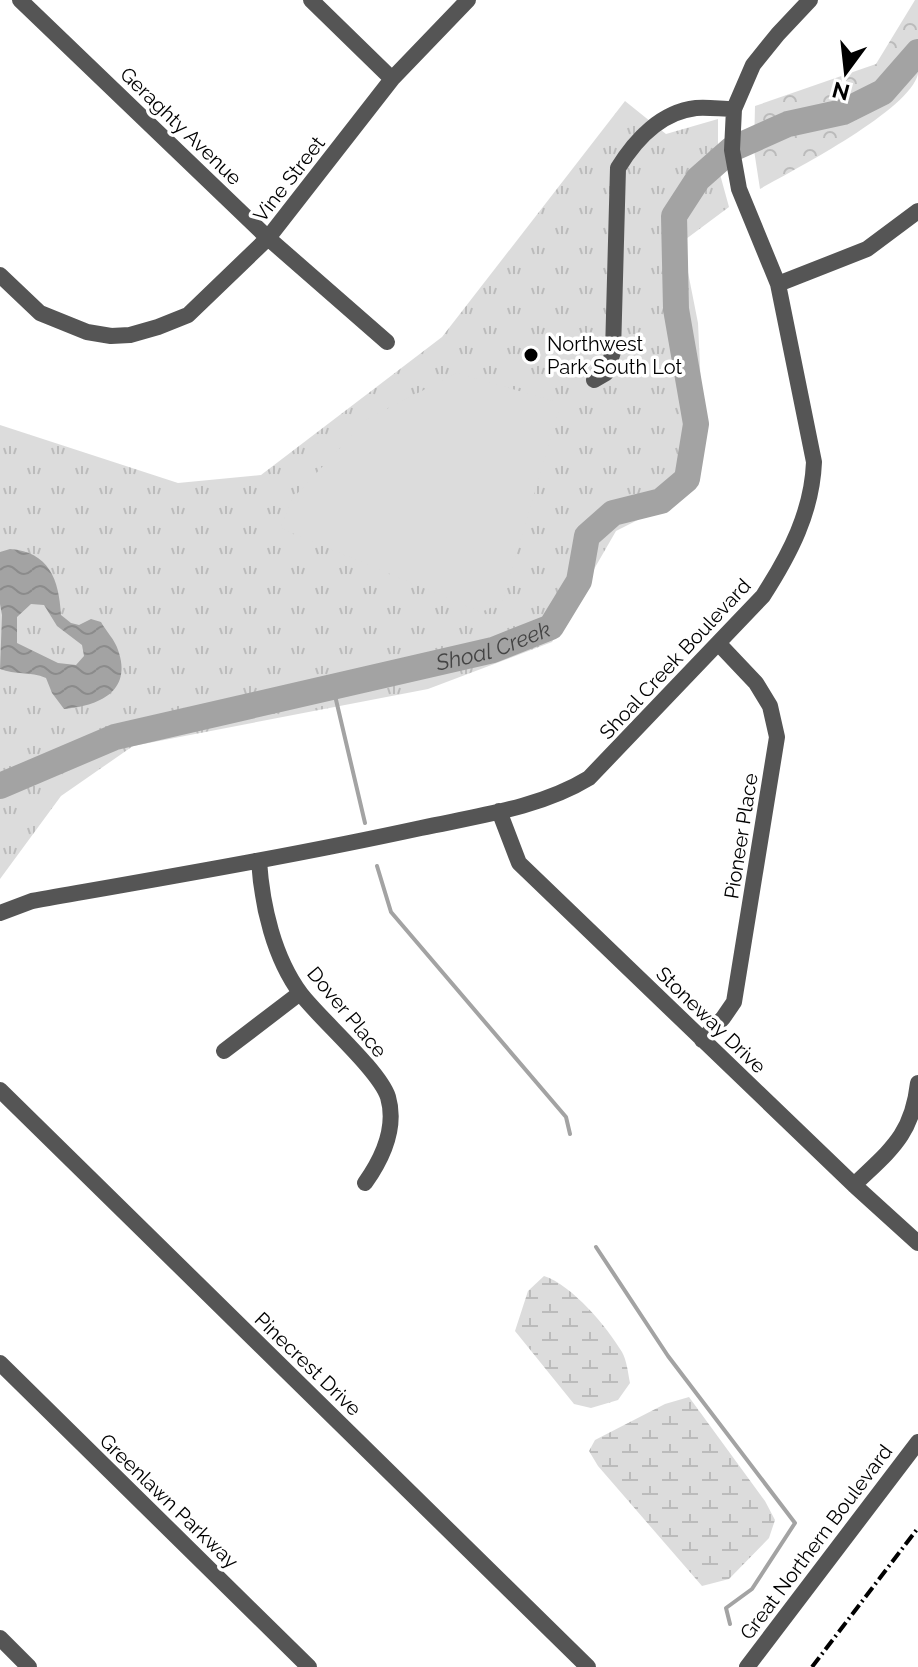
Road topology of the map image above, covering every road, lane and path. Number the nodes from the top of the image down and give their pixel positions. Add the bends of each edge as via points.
1 (20, 0) edge
2 (311, 0) edge
3 (468, 0) edge
4 (810, 0) edge
5 (392, 79) junction
6 (733, 116) junction
7 (918, 211) edge
8 (268, 238) junction
9 (0, 275) edge
10 (778, 284) junction
11 (387, 342) dead end
12 (600, 376) dead end
13 (720, 645) junction
14 (499, 811) junction
15 (259, 861) junction
16 (0, 913) edge
17 (300, 993) junction
18 (702, 1040) junction
19 (224, 1051) dead end
20 (918, 1083) edge
21 (0, 1090) edge
22 (365, 1183) dead end
23 (854, 1185) junction
24 (918, 1243) edge
25 (0, 1363) edge
26 (918, 1442) edge
27 (0, 1638) edge
28 (29, 1667) edge
29 (309, 1667) edge
30 (588, 1667) edge
31 (747, 1667) edge

1 - 8 street, Geraghty Avenue
2 - 5 street
3 - 5 street, Vine Street
4 - 6 street, Shoal Creek Boulevard via 753,65
5 - 8 street, Vine Street
6 - 10 street, Shoal Creek Boulevard via 734,169
6 - 12 street via 694,108 664,119 632,145 618,168 613,352
7 - 10 street via 867,249
8 - 9 street, Vine Street via 188,315 130,335 111,336 40,313
8 - 11 street, Geraghty Avenue
10 - 13 street, Shoal Creek Boulevard via 810,434 813,486 804,519 778,572
13 - 14 street, Shoal Creek Boulevard via 589,778 556,795
13 - 18 street, Pioneer Place via 756,683 770,706 777,737 734,1002
14 - 15 street, Shoal Creek Boulevard
14 - 18 street, Stoneway Drive via 519,863
15 - 16 street, Shoal Creek Boulevard via 32,901
15 - 17 street, Dover Place via 278,954
17 - 19 street
17 - 22 street, Dover Place via 388,1096 390,1122 382,1159
18 - 23 street, Stoneway Drive
20 - 23 street via 908,1126
21 - 30 street, Pinecrest Drive
23 - 24 street, Stoneway Drive
25 - 29 street, Greenlawn Parkway
26 - 31 street, Great Northern Boulevard
27 - 28 street

